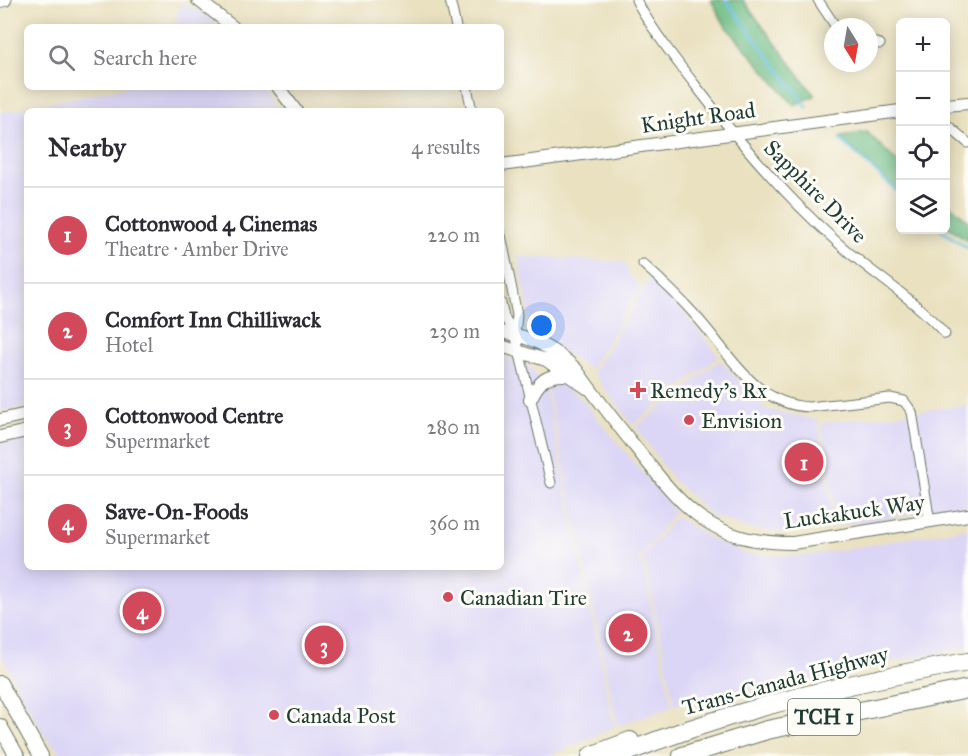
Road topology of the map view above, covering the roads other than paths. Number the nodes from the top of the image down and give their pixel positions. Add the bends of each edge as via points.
1 (5, 0) edge
2 (198, 0) edge
3 (450, 0) edge
4 (636, 0) edge
5 (818, 0) edge
6 (0, 1) edge
7 (830, 18) edge
8 (228, 24) edge
9 (455, 24) edge
10 (280, 90) edge
11 (468, 90) edge
12 (968, 102) edge
13 (950, 104) edge
14 (294, 108) edge
15 (471, 108) edge
16 (896, 112) edge
17 (947, 126) edge
18 (732, 134) junction
19 (968, 143) edge
20 (504, 165) edge
21 (504, 251) edge
22 (643, 264) dead end
23 (504, 317) edge
24 (504, 332) edge
25 (515, 334) junction
26 (945, 334) dead end
27 (504, 347) edge
28 (519, 350) junction
29 (567, 375) junction
30 (592, 393) junction
31 (530, 400) junction
32 (24, 415) edge
33 (0, 420) edge
34 (24, 432) edge
35 (0, 437) edge
36 (551, 483) dead end
37 (968, 515) edge
38 (930, 522) junction
39 (968, 662) edge
40 (0, 683) edge
41 (968, 689) edge
42 (802, 696) junction
43 (0, 726) edge
44 (767, 730) junction
45 (17, 756) edge
46 (41, 756) edge
47 (591, 756) edge
48 (617, 756) edge
49 (682, 756) edge
50 (705, 756) edge

1 - 6 street
2 - 8 street
3 - 9 street
4 - 18 street, Sapphire Drive via 652,30
5 - 7 street
10 - 14 street
11 - 15 street
12 - 13 street
16 - 18 street, Knight Road
17 - 19 street
18 - 20 street, Knight Road
18 - 26 street, Sapphire Drive via 789,197
21 - 25 street via 516,315
22 - 38 street via 696,316 754,386 769,396 796,407 890,398 904,401 912,412
23 - 25 street
24 - 25 street, Luckakuck Way
25 - 28 street
25 - 30 street, Luckakuck Way via 565,358
27 - 28 street, Luckakuck Way
28 - 29 street, Luckakuck Way via 546,360
28 - 31 street
29 - 30 street, Luckakuck Way
29 - 31 street via 545,378
30 - 38 street, Luckakuck Way via 679,501 708,523 742,538 793,543
31 - 36 street
32 - 33 street
34 - 35 street
37 - 38 street, Luckakuck Way
39 - 42 highway, Trans-Canada Highway / TCH 1
40 - 46 main road
41 - 44 highway, Trans-Canada Highway / TCH 1
42 - 47 highway via 678,724
42 - 48 highway, Trans-Canada Highway / TCH 1 via 692,728
43 - 45 main road
44 - 49 highway, Trans-Canada Highway / TCH 1
44 - 50 highway

